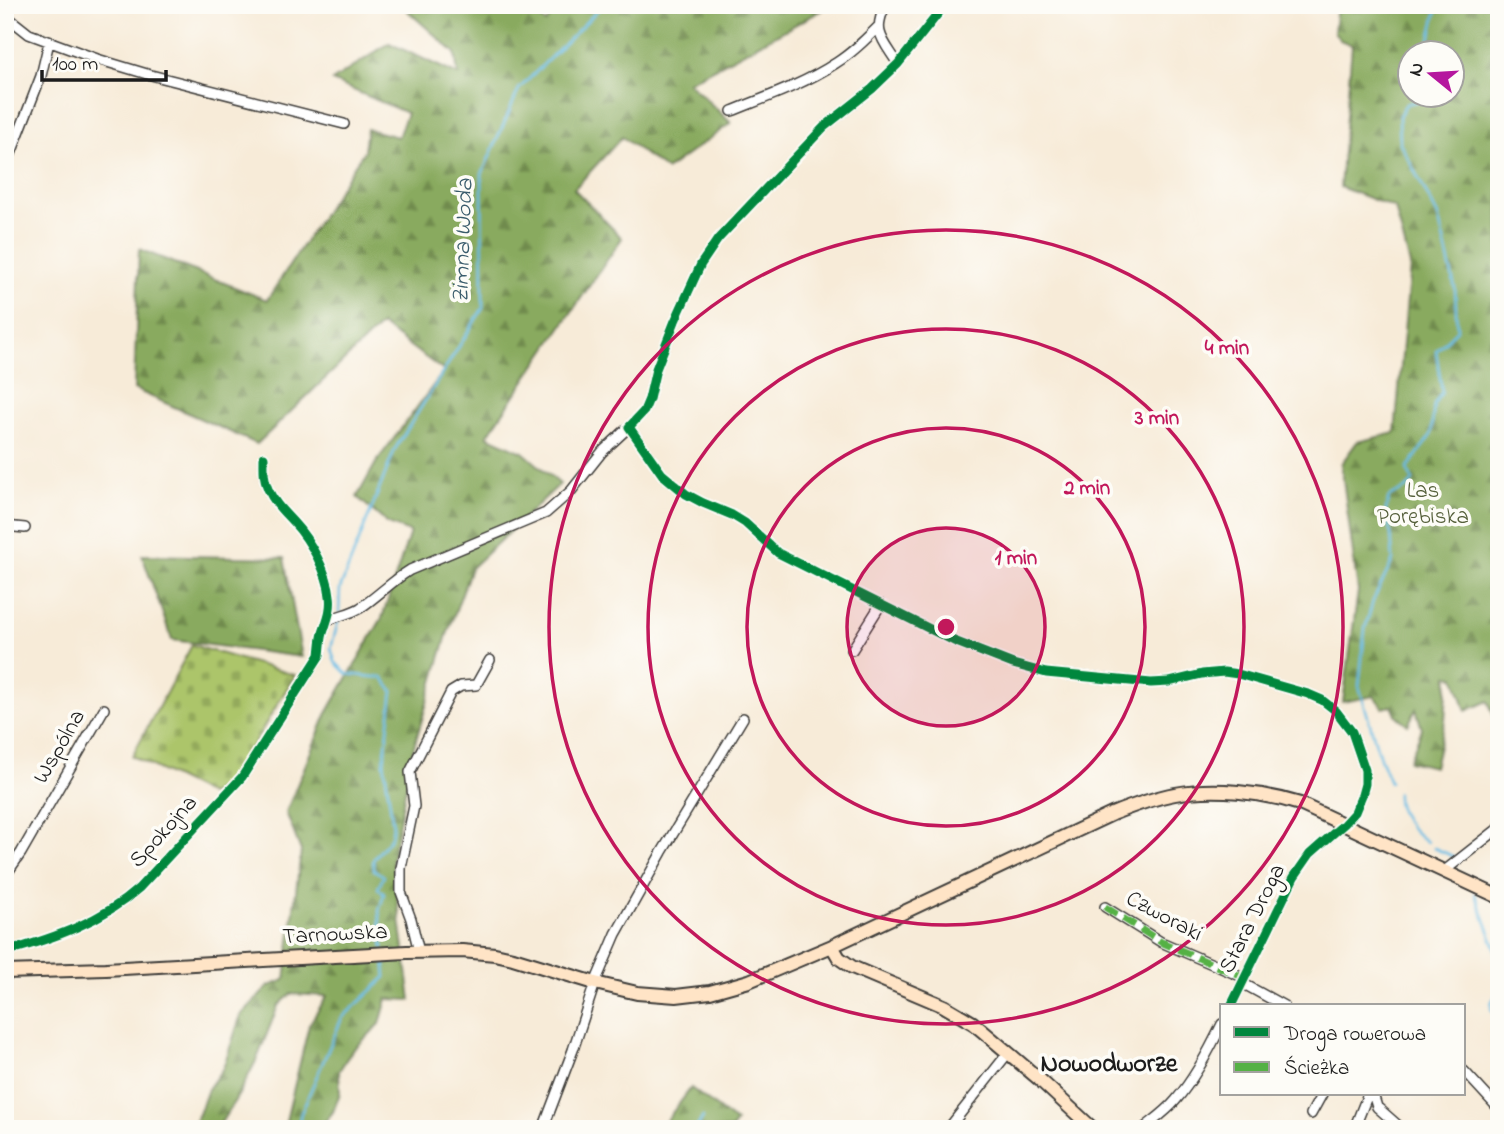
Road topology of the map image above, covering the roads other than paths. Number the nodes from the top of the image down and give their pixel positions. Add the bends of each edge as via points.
1 (886, 5) edge
2 (945, 5) edge
3 (5, 15) edge
4 (878, 27) junction
5 (49, 42) junction
6 (898, 64) junction
7 (732, 111) dead end
8 (344, 124) dead end
9 (5, 169) edge
10 (629, 427) junction
11 (264, 457) dead end
12 (5, 526) edge
13 (25, 527) dead end
14 (881, 604) junction
15 (329, 620) junction
16 (852, 650) dead end
17 (490, 660) dead end
18 (104, 709) dead end
19 (743, 718) dead end
20 (1344, 824) junction
21 (1499, 828) edge
22 (1443, 872) junction
23 (5, 876) edge
24 (1499, 897) edge
25 (1105, 907) dead end
26 (832, 946) junction
27 (5, 952) edge
28 (419, 952) junction
29 (5, 972) edge
30 (1243, 980) junction
31 (595, 983) junction
32 (1232, 1004) edge
33 (1281, 1004) edge
34 (1220, 1027) edge
35 (1008, 1053) junction
36 (1466, 1073) edge
37 (1321, 1096) edge
38 (1367, 1096) edge
39 (1374, 1096) edge
40 (1499, 1109) edge
41 (1311, 1114) dead end
42 (543, 1129) edge
43 (948, 1129) edge
44 (1093, 1129) edge
45 (1143, 1129) edge
46 (1354, 1129) edge
47 (1402, 1129) edge

1 - 4 street
2 - 6 street
3 - 5 street via 29,34
4 - 6 street
4 - 7 street via 835,64
5 - 8 street via 146,74
5 - 9 street via 41,76
6 - 10 street via 824,127 718,239 675,321 644,411
10 - 14 street, Stara Droga via 662,474 686,494 745,523 778,553
10 - 15 street via 546,513 410,570 352,613
11 - 15 street, Spokojna via 269,491 306,538 323,571 330,596
12 - 13 street
14 - 16 street
14 - 20 street, Stara Droga via 954,641 1046,673 1151,683 1224,672 1322,700 1348,726 1365,770 1362,795
15 - 27 street, Spokojna via 320,654 242,777 139,888 67,932
17 - 28 street via 476,685 451,692 410,772 414,806 401,891
18 - 23 street, Wspólna
19 - 31 street via 621,924
20 - 22 main road, Tarnowska
20 - 26 main road, Tarnowska via 1269,796 1175,794 1112,814
20 - 30 street, Stara Droga via 1310,854 1294,877
21 - 22 street
22 - 24 main road, Tarnowska
25 - 30 street, Czworaki via 1161,942
26 - 31 main road, Tarnowska via 749,982 697,994 638,993
26 - 35 main road via 845,963 944,1006
28 - 29 main road, Tarnowska
28 - 31 main road, Tarnowska via 495,954
30 - 32 street, Stara Droga
30 - 33 street, Czworaki
31 - 42 street
34 - 45 street via 1176,1100
35 - 43 street
35 - 44 main road
36 - 40 street
37 - 41 street
38 - 46 street
39 - 47 street via 1377,1107

